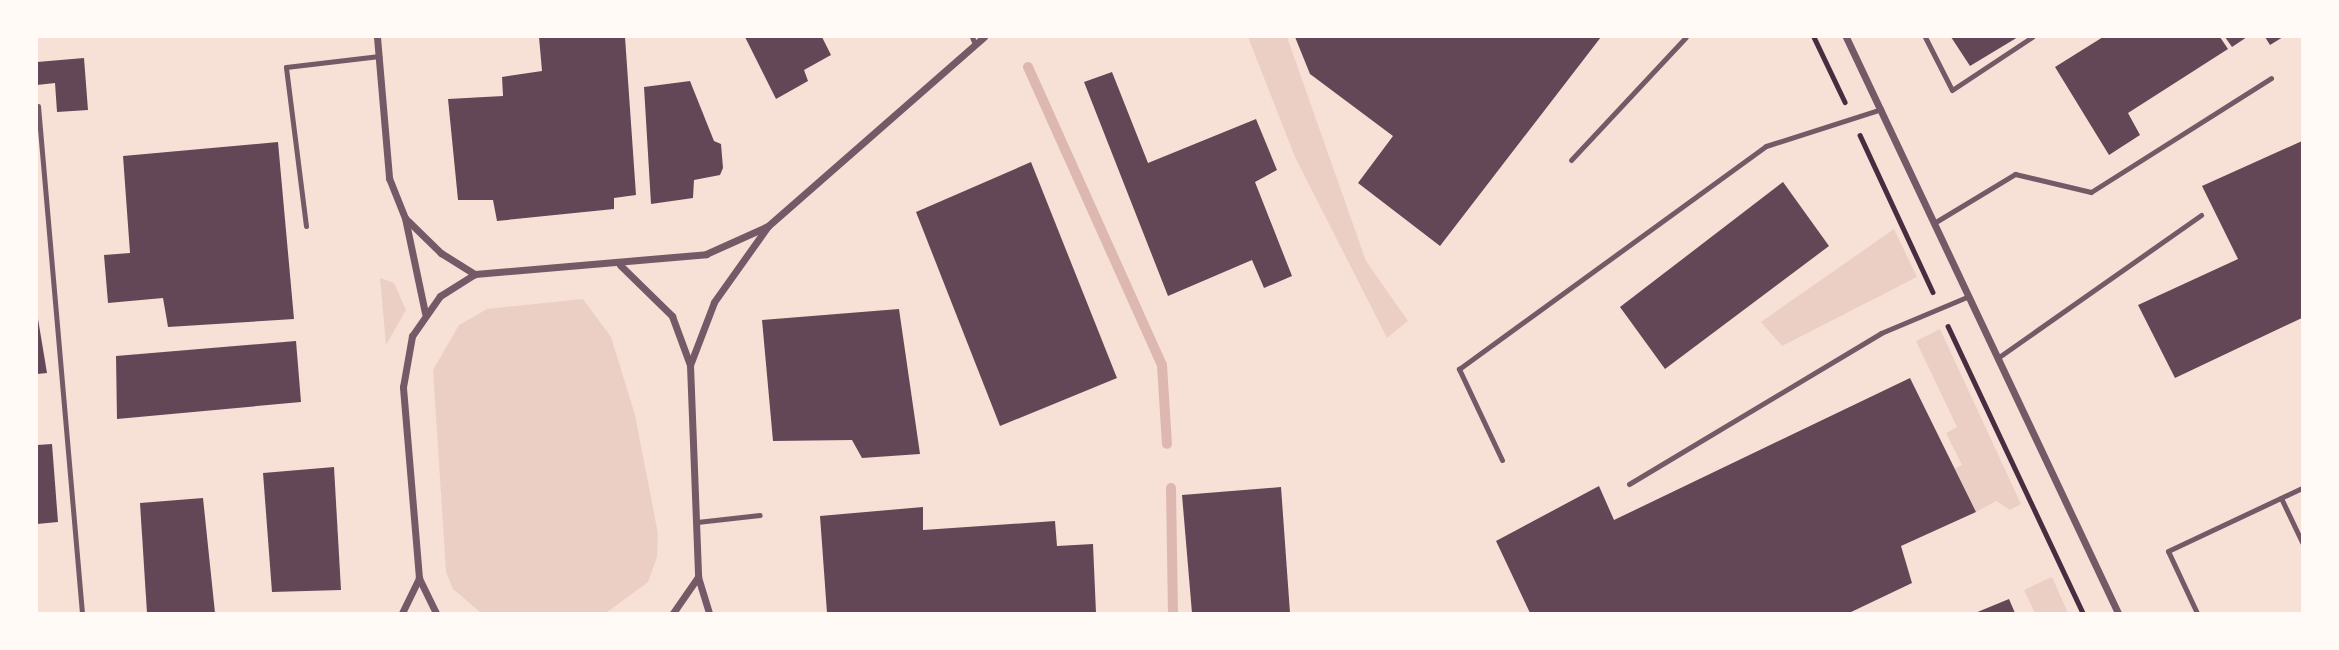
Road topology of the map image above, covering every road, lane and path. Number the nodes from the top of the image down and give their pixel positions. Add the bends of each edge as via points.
1 (377, 37) edge
2 (984, 37) edge
3 (1686, 37) edge
4 (1847, 37) edge
5 (1925, 37) edge
6 (2032, 37) edge
7 (974, 40) edge
8 (379, 56) junction
9 (2271, 78) dead end
10 (38, 106) edge
11 (1881, 109) junction
12 (1571, 160) dead end
13 (2201, 215) dead end
14 (405, 218) junction
15 (1934, 223) junction
16 (306, 226) dead end
17 (768, 226) junction
18 (620, 265) junction
19 (475, 274) junction
20 (1969, 296) junction
21 (425, 313) junction
22 (1999, 357) junction
23 (690, 365) junction
24 (1502, 460) dead end
25 (1629, 484) dead end
26 (2302, 488) edge
27 (2281, 498) junction
28 (760, 515) dead end
29 (697, 522) junction
30 (2302, 542) edge
31 (698, 577) junction
32 (419, 578) junction
33 (82, 613) edge
34 (402, 613) edge
35 (436, 613) edge
36 (673, 613) edge
37 (709, 613) edge
38 (2118, 613) edge
39 (2197, 613) edge

1 - 8 street
2 - 7 street
3 - 12 lane
4 - 11 street
5 - 6 lane via 1952,90
7 - 17 street
8 - 14 street via 389,178
8 - 16 lane via 286,67
9 - 15 lane via 2091,192 2015,174
10 - 33 lane
11 - 15 street
11 - 24 lane via 1766,146 1459,369
13 - 22 lane
14 - 19 street via 441,253
14 - 21 street
15 - 20 street
17 - 18 street via 706,254
17 - 23 street via 714,302
18 - 19 street
18 - 23 street via 672,316
19 - 21 street
20 - 22 street
20 - 25 lane via 1881,333
21 - 32 street via 412,336 403,387
22 - 38 street
23 - 29 street
26 - 27 lane
27 - 30 lane
27 - 39 lane via 2168,551
28 - 29 lane
29 - 31 street
31 - 36 street
31 - 37 street
32 - 34 street
32 - 35 street

